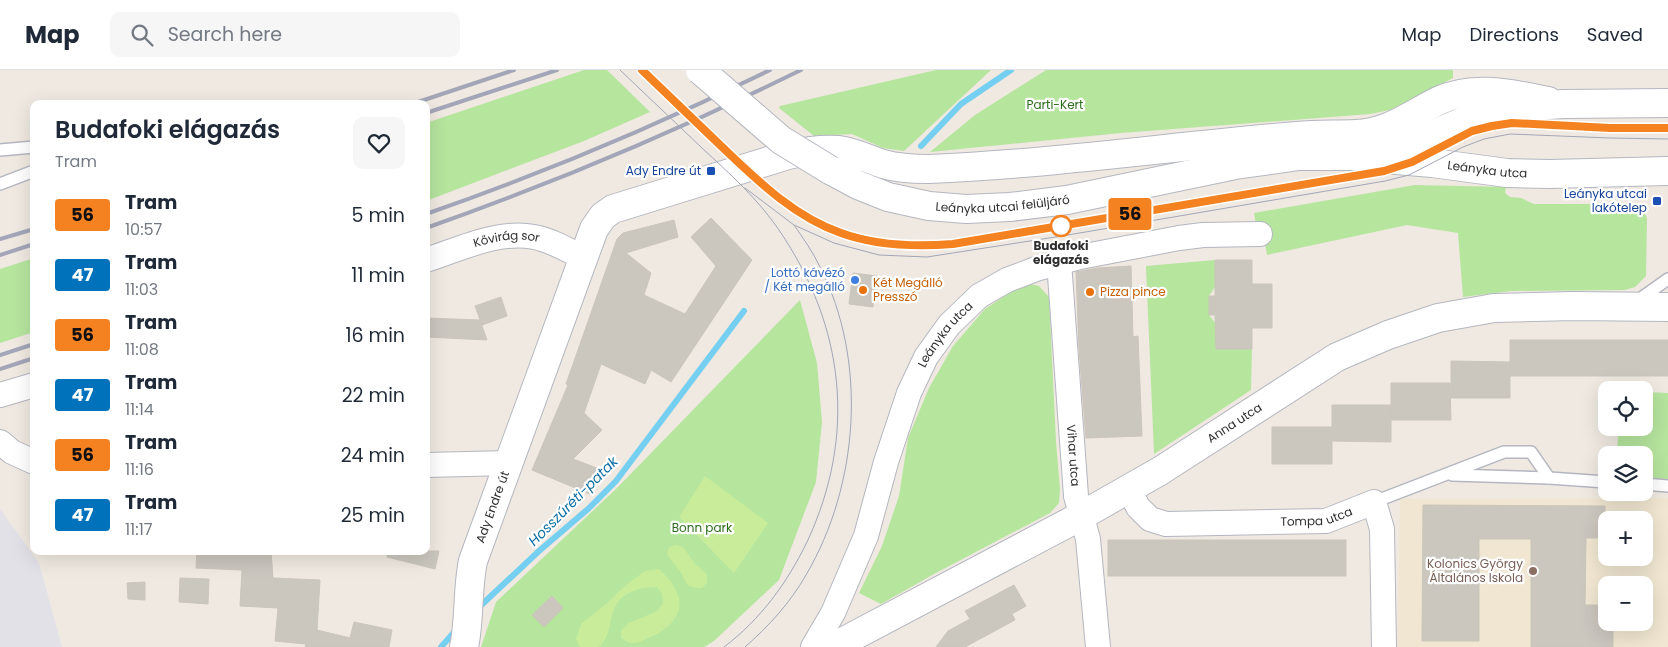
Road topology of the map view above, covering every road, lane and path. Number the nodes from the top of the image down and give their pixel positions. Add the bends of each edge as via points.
1 (700, 70) edge
2 (1668, 103) edge
3 (1563, 104) junction
4 (30, 147) edge
5 (0, 150) edge
6 (1342, 155) junction
7 (1668, 171) edge
8 (30, 173) edge
9 (0, 184) edge
10 (1260, 234) dead end
11 (584, 258) junction
12 (430, 259) edge
13 (1059, 262) junction
14 (1668, 279) edge
15 (1629, 307) junction
16 (1668, 308) edge
17 (30, 386) edge
18 (0, 395) edge
19 (0, 442) edge
20 (30, 460) edge
21 (509, 463) junction
22 (430, 465) edge
23 (1448, 475) junction
24 (1549, 478) junction
25 (1598, 481) edge
26 (1653, 485) edge
27 (1668, 486) edge
28 (1128, 489) junction
29 (1374, 502) junction
30 (1081, 516) junction
31 (465, 642) edge
32 (813, 647) edge
33 (832, 647) edge
34 (1098, 647) edge
35 (1384, 647) edge

1 - 6 street, Leányka utcai felüljáró, bridge via 781,140 830,170 888,198 929,206 966,209 1067,200 1235,165 1299,156
2 - 3 street
3 - 6 street via 1486,112 1407,146
3 - 11 street, Ady Endre út via 1507,93 1457,94 1385,129 1359,134 1299,135 964,167 903,168 840,150 814,150 788,155 613,209 602,216 594,229
4 - 5 lane
6 - 7 street, Leányka utca via 1507,174
8 - 9 lane
10 - 13 street, Leányka utca via 1179,238
11 - 12 street, Kővirág sor via 535,237 515,235
11 - 21 street, Ady Endre út
13 - 30 street, Vihar utca via 1076,496
13 - 32 street, Leányka utca via 1007,280 979,296 950,324 926,357 909,393 866,536 833,613
14 - 15 lane
15 - 16 street, Anna utca
15 - 28 street, Anna utca via 1494,308 1438,318 1388,335 1336,357
17 - 18 street
19 - 20 street
21 - 22 street
21 - 31 street, Ady Endre út via 473,561
23 - 24 lane
23 - 24 lane via 1504,452 1532,452
23 - 29 lane
24 - 25 lane
26 - 27 lane
28 - 29 street, Tompa utca via 1138,507 1150,519 1166,524 1326,521
28 - 30 street, Anna utca
29 - 35 street via 1382,529
30 - 33 street, Anna utca
30 - 34 street, Vihar utca via 1088,540

